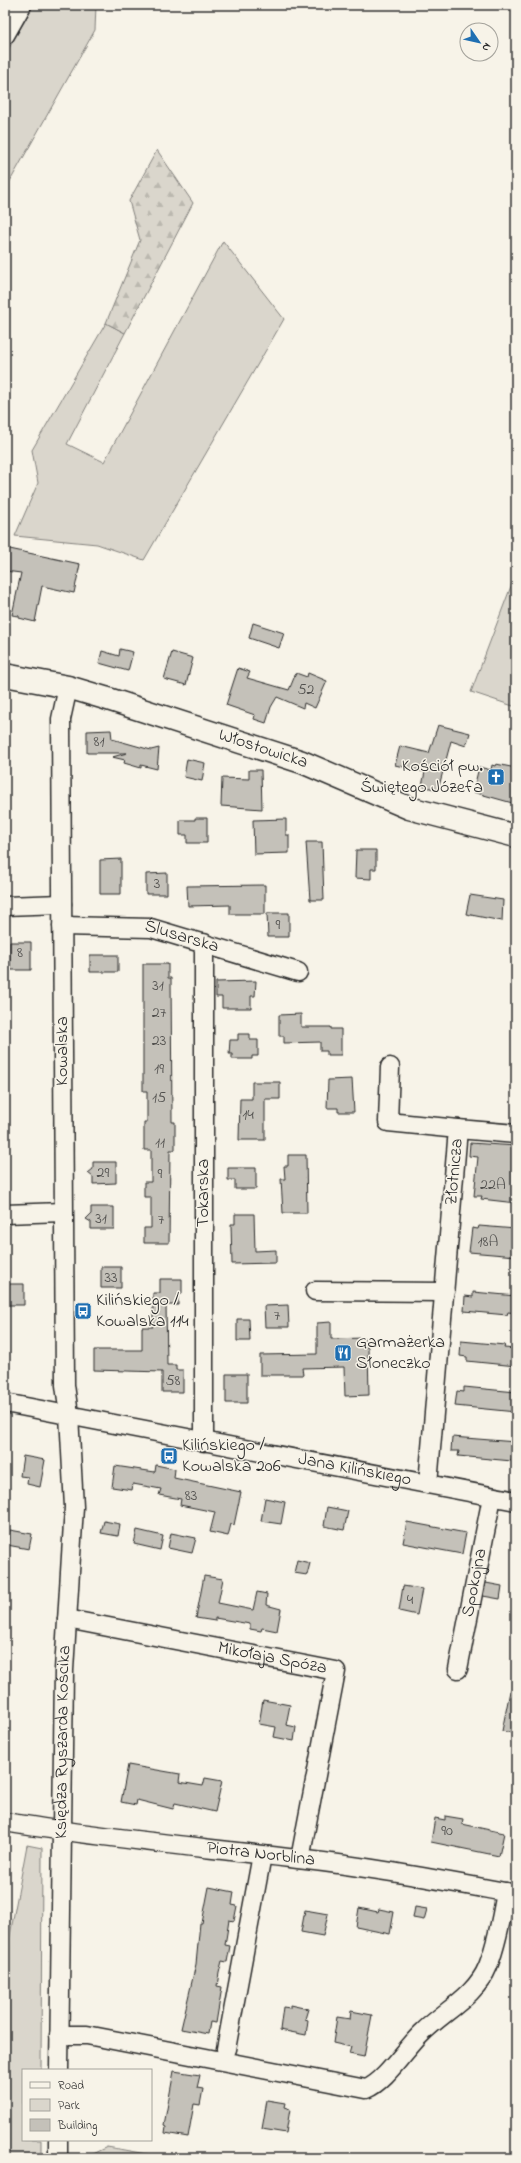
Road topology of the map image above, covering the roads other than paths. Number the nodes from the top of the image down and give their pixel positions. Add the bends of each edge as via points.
1 (22, 5) edge
2 (5, 34) edge
3 (5, 675) edge
4 (68, 687) junction
5 (516, 836) edge
6 (62, 904) junction
7 (5, 906) edge
8 (62, 926) junction
9 (204, 943) junction
10 (298, 972) dead end
11 (390, 1067) dead end
12 (458, 1129) junction
13 (516, 1134) edge
14 (63, 1212) junction
15 (5, 1214) edge
16 (315, 1291) dead end
17 (445, 1292) junction
18 (5, 1403) edge
19 (69, 1415) junction
20 (204, 1442) junction
21 (428, 1484) junction
22 (492, 1497) junction
23 (516, 1501) edge
24 (67, 1619) junction
25 (458, 1669) dead end
26 (5, 1822) edge
27 (63, 1832) junction
28 (262, 1855) junction
29 (300, 1859) junction
30 (513, 1890) edge
31 (59, 2035) junction
32 (226, 2049) dead end
33 (59, 2069) edge
34 (58, 2141) edge
35 (58, 2158) edge

1 - 2 street
3 - 4 main road, Włostowicka
4 - 5 main road, Włostowicka via 302,762 409,808
4 - 6 street, Kowalska via 61,718
6 - 7 street
6 - 8 street, Kowalska
8 - 9 street, Ślusarska via 151,928
8 - 14 street, Kowalska
9 - 10 street, Ślusarska
9 - 20 street, Tokarska
11 - 12 street, Złotnicza via 388,1122
12 - 13 street
12 - 17 street, Złotnicza
14 - 15 street
14 - 19 street, Kowalska via 65,1385
16 - 17 street
17 - 21 street, Złotnicza
18 - 19 street, Jana Kilińskiego
19 - 20 street, Jana Kilińskiego
19 - 24 street, Księdza Ryszarda Kościka via 74,1507
20 - 21 street, Jana Kilińskiego
21 - 22 street, Jana Kilińskiego
22 - 23 street, Jana Kilińskiego
22 - 25 street, Spokojna
24 - 27 street, Księdza Ryszarda Kościka via 64,1670
24 - 29 street, Mikołaja Spóza via 336,1671
26 - 27 street, Piotra Norblina
27 - 28 street, Piotra Norblina
27 - 31 street, Księdza Ryszarda Kościka
28 - 29 street, Piotra Norblina
28 - 32 street
29 - 30 street, Piotra Norblina
30 - 31 street via 488,1967 479,1980 464,1998 422,2032 376,2082 366,2089 87,2035
31 - 33 street, Księdza Ryszarda Kościka
34 - 35 street

